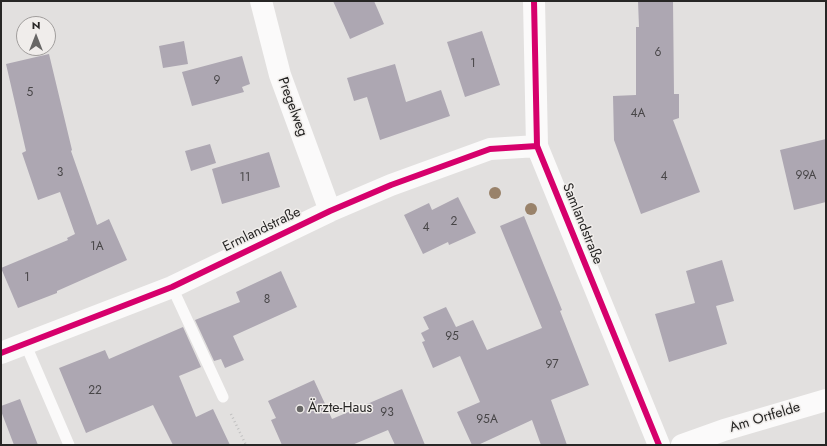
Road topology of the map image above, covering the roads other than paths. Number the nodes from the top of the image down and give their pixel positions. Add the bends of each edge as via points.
1 (261, 1) edge
2 (534, 1) edge
3 (537, 146) junction
4 (330, 211) junction
5 (172, 287) junction
6 (25, 343) junction
7 (1, 353) edge
8 (223, 397) road end
9 (826, 400) edge
10 (69, 445) edge
11 (659, 445) edge
12 (682, 445) edge

1 - 4 street, Pregelweg via 280,75
2 - 3 street, Samlandstraße
3 - 4 street, Ermlandstraße via 490,149 391,185
3 - 11 street, Samlandstraße
4 - 5 street, Ermlandstraße
5 - 6 street, Ermlandstraße
5 - 8 lane
6 - 7 street, Ermlandstraße
6 - 10 lane
9 - 12 street, Am Ortfelde

